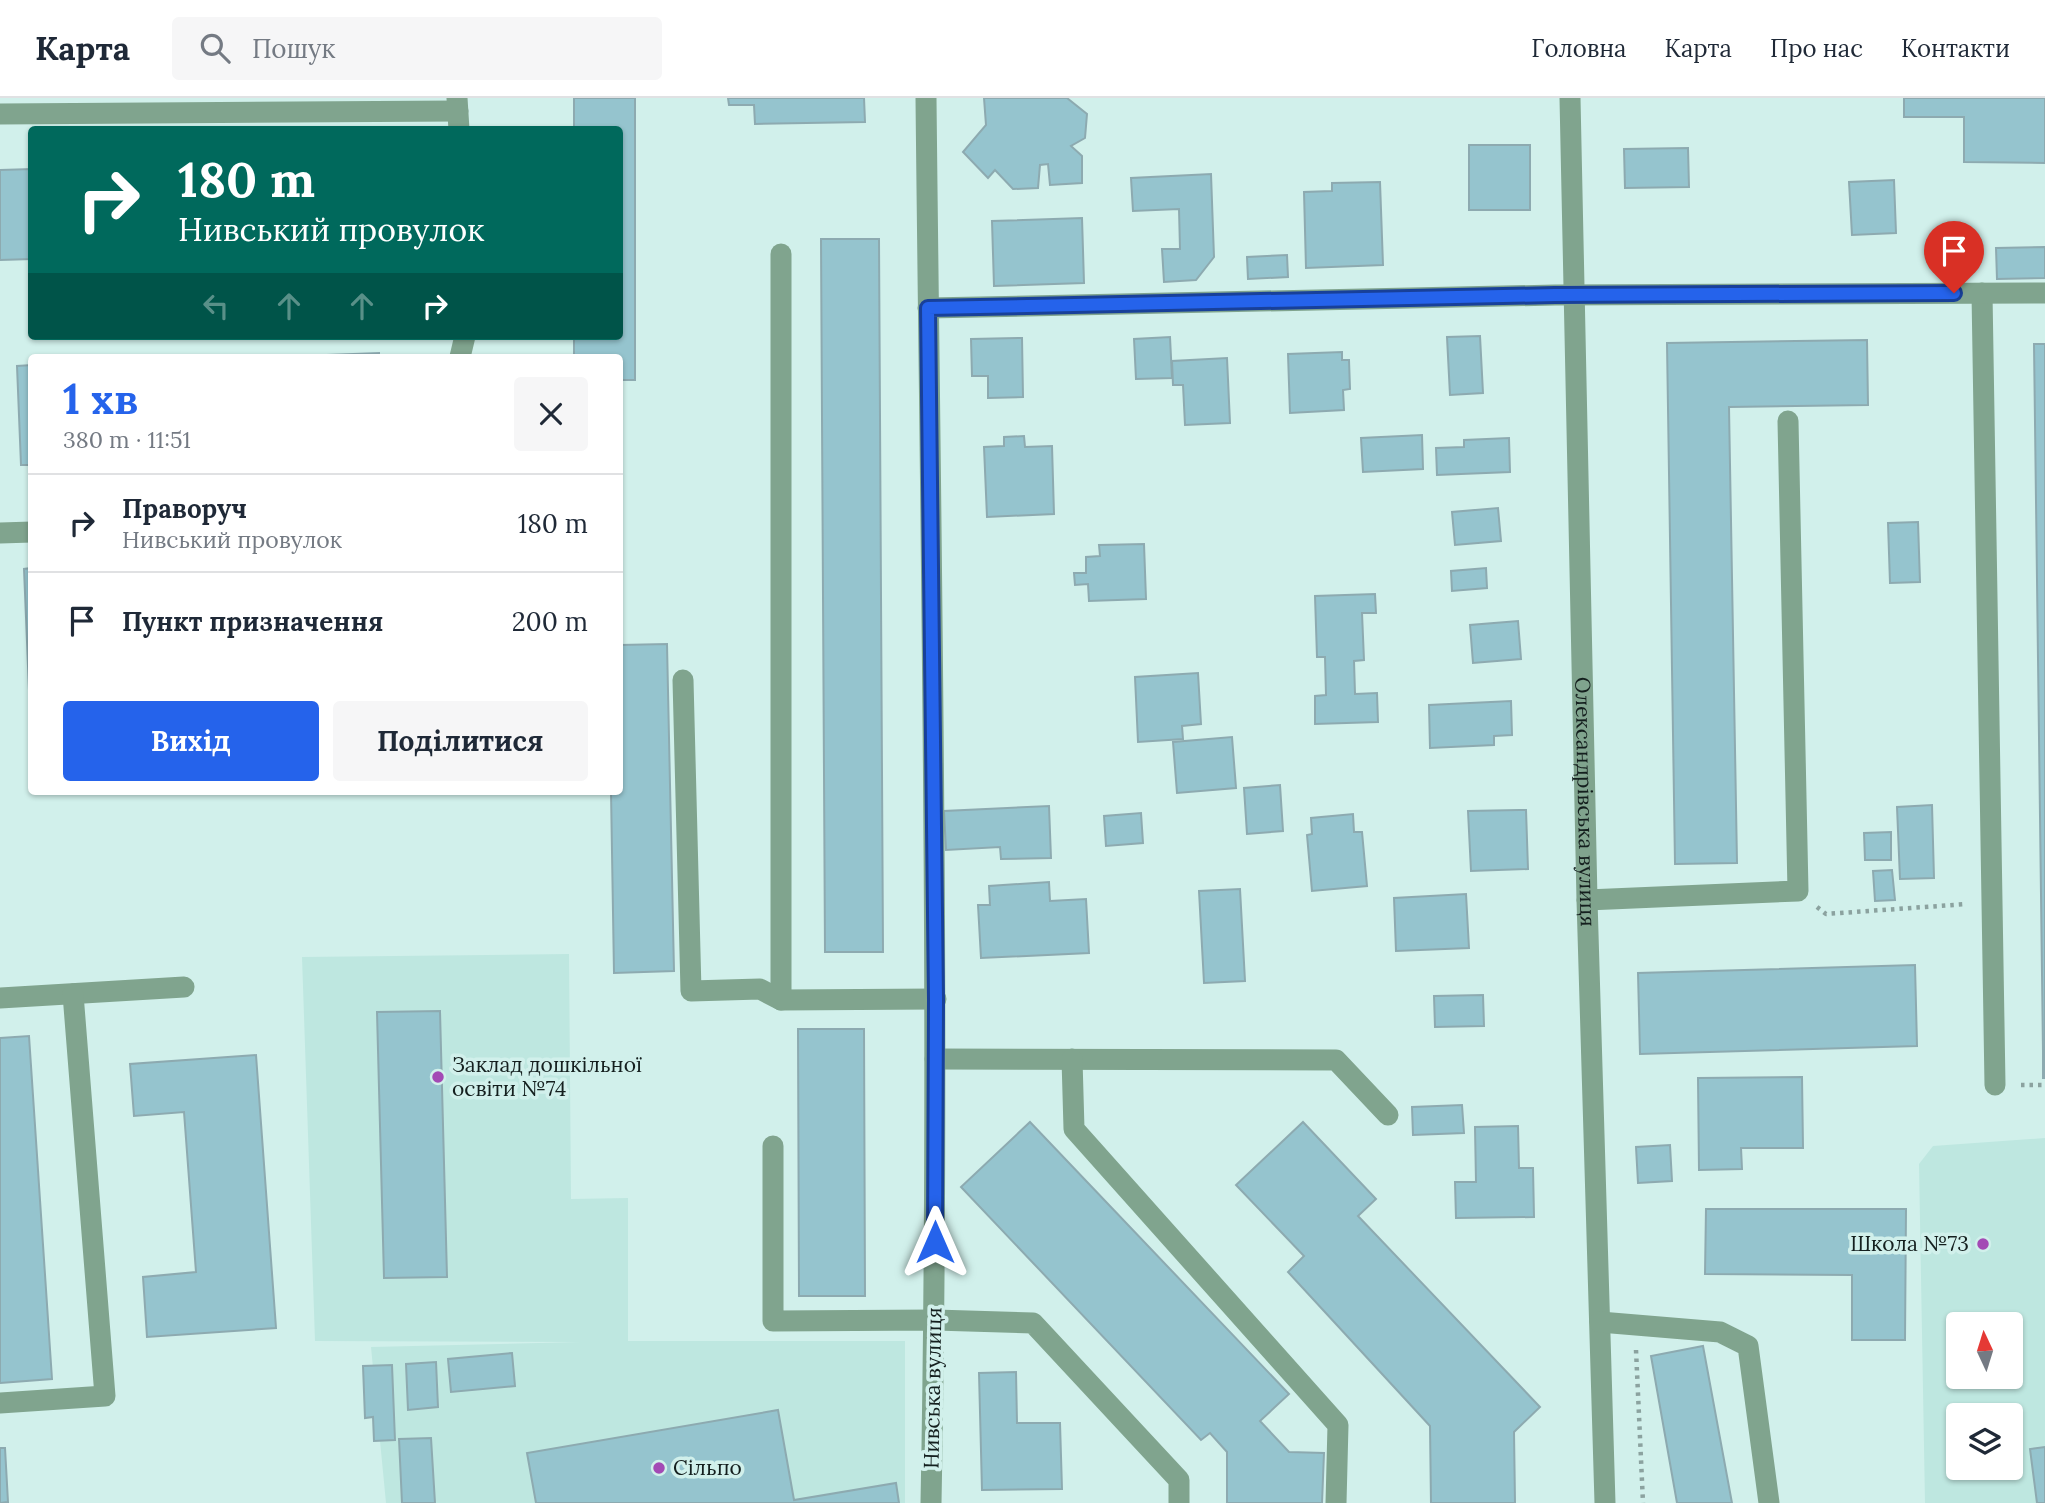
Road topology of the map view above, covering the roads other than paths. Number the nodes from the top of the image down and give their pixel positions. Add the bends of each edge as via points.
1 (926, 98) edge
2 (1570, 98) edge
3 (458, 113) edge
4 (0, 114) edge
5 (781, 254) dead end
6 (1982, 293) junction
7 (2045, 293) edge
8 (1573, 295) junction
9 (928, 308) junction
10 (1788, 421) dead end
11 (28, 532) edge
12 (0, 533) edge
13 (683, 680) dead end
14 (1587, 900) junction
15 (184, 987) dead end
16 (73, 994) junction
17 (0, 998) edge
18 (936, 999) junction
19 (781, 1000) junction
20 (935, 1059) junction
21 (1072, 1059) junction
22 (1996, 1085) dead end
23 (1388, 1115) dead end
24 (773, 1146) dead end
25 (934, 1320) junction
26 (1600, 1322) junction
27 (0, 1403) edge
28 (931, 1503) edge
29 (1179, 1503) edge
30 (1336, 1503) edge
31 (1605, 1503) edge
32 (1769, 1503) edge

1 - 9 street, Нивська вулиця
2 - 8 street, Олександрівська вулиця
3 - 4 street
5 - 19 street
6 - 7 street
6 - 8 street
6 - 22 street
8 - 9 street
8 - 14 street, Олександрівська вулиця
9 - 18 street, Нивська вулиця
10 - 14 street via 1798,891
11 - 12 street
13 - 19 street via 691,991 760,989
14 - 26 street, Олександрівська вулиця
15 - 16 street
16 - 17 street
16 - 27 street via 106,1396
18 - 19 street
18 - 20 street, Нивська вулиця
20 - 21 street
20 - 25 street, Нивська вулиця
21 - 23 street via 1336,1060
21 - 30 street via 1074,1129 1338,1425
24 - 25 street via 773,1321
25 - 28 street, Нивська вулиця
25 - 29 street via 1033,1324 1179,1480
26 - 31 street, Олександрівська вулиця
26 - 32 street via 1720,1332 1748,1346

